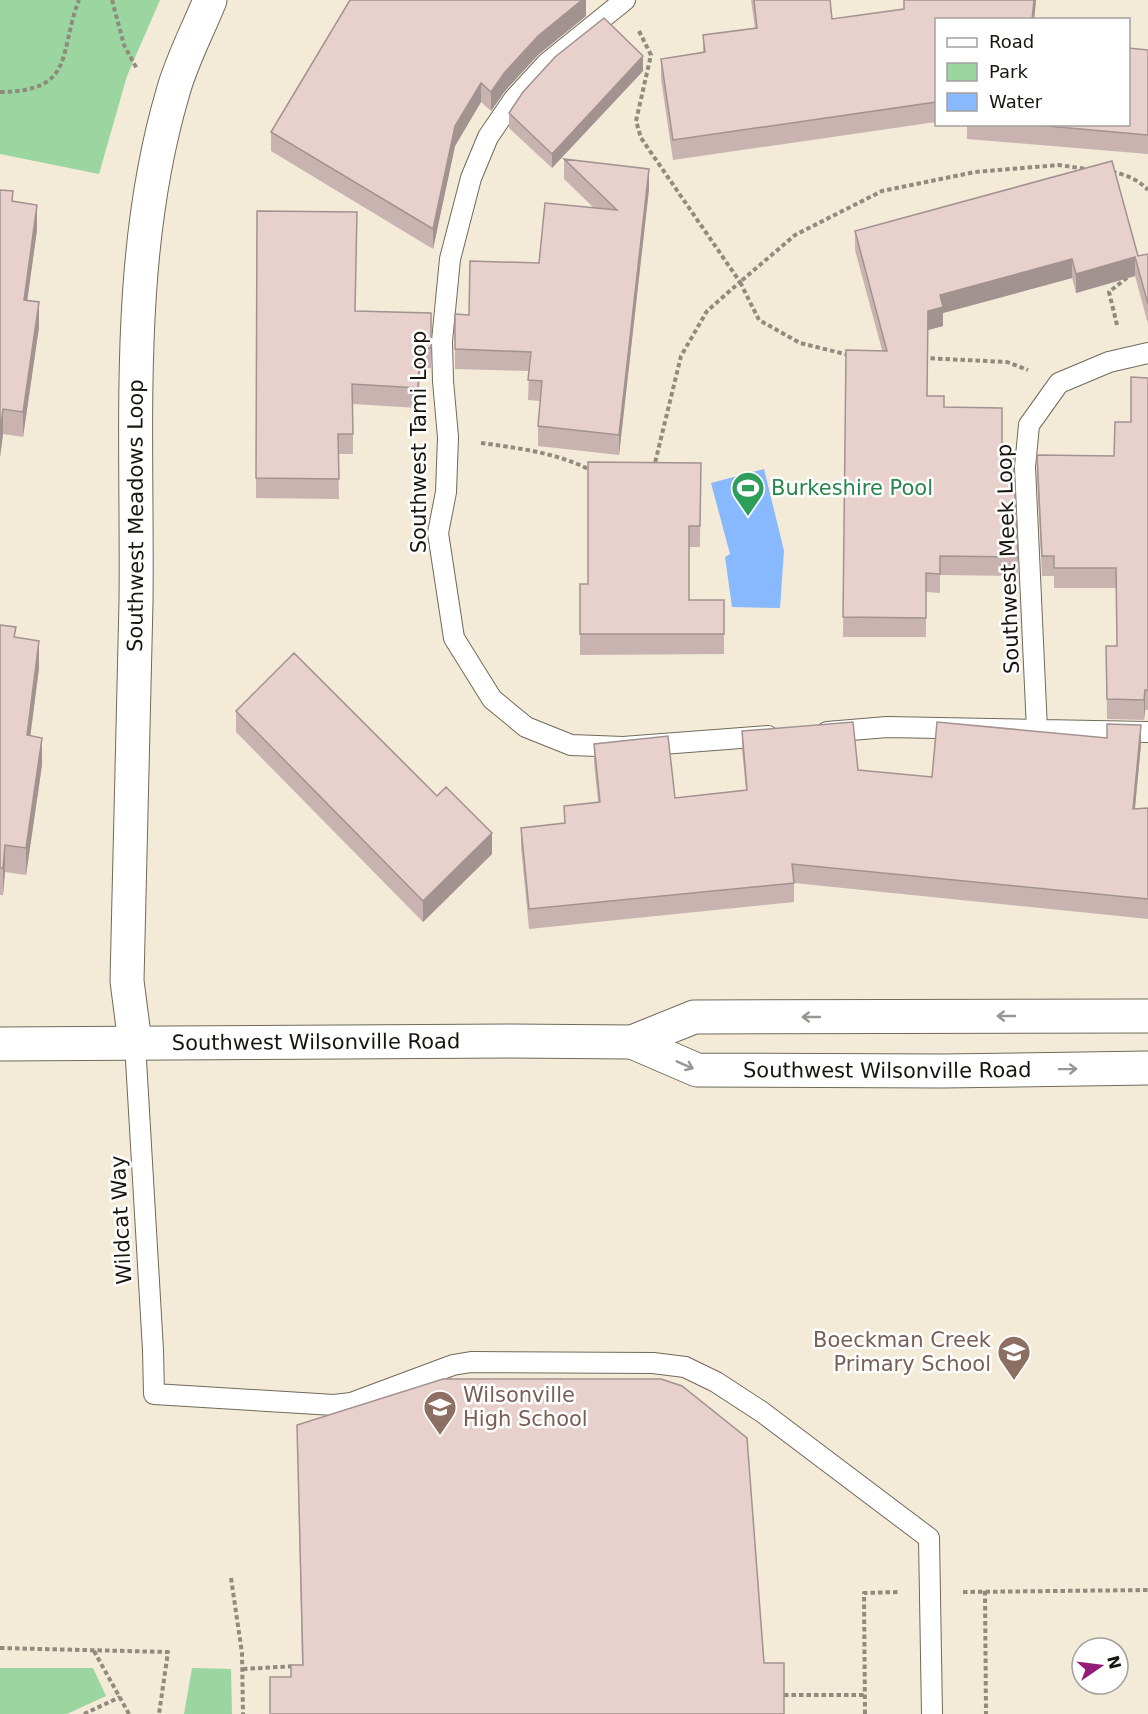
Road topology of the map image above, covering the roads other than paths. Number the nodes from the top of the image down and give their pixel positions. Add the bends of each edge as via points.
1 (210, 0) edge
2 (625, 0) edge
3 (1148, 353) edge
4 (1037, 730) junction
5 (1148, 732) edge
6 (807, 733) edge
7 (784, 735) edge
8 (1148, 1016) edge
9 (632, 1042) junction
10 (135, 1043) junction
11 (0, 1044) edge
12 (1148, 1068) edge
13 (932, 1714) edge

1 - 10 main road, Southwest Meadows Loop via 173,89 149,191 138,304 128,981
2 - 7 lane, Southwest Tami Loop via 547,63 514,99 488,137 471,178 450,259 442,341 448,437 446,492 438,533 454,638 492,699 526,727 571,745 623,747
3 - 4 lane, Southwest Meek Loop via 1109,362 1059,383 1029,425 1025,467
4 - 5 lane
4 - 6 lane via 887,727
8 -> 9 main road, Southwest Wilsonville Road via 694,1017
9 - 10 main road, Southwest Wilsonville Road
9 -> 12 main road, Southwest Wilsonville Road via 697,1070
10 - 11 main road, Southwest Wilsonville Road
10 - 13 lane, Wildcat Way via 154,1395 334,1405 351,1403 471,1362 653,1363 685,1367 762,1412 929,1538

